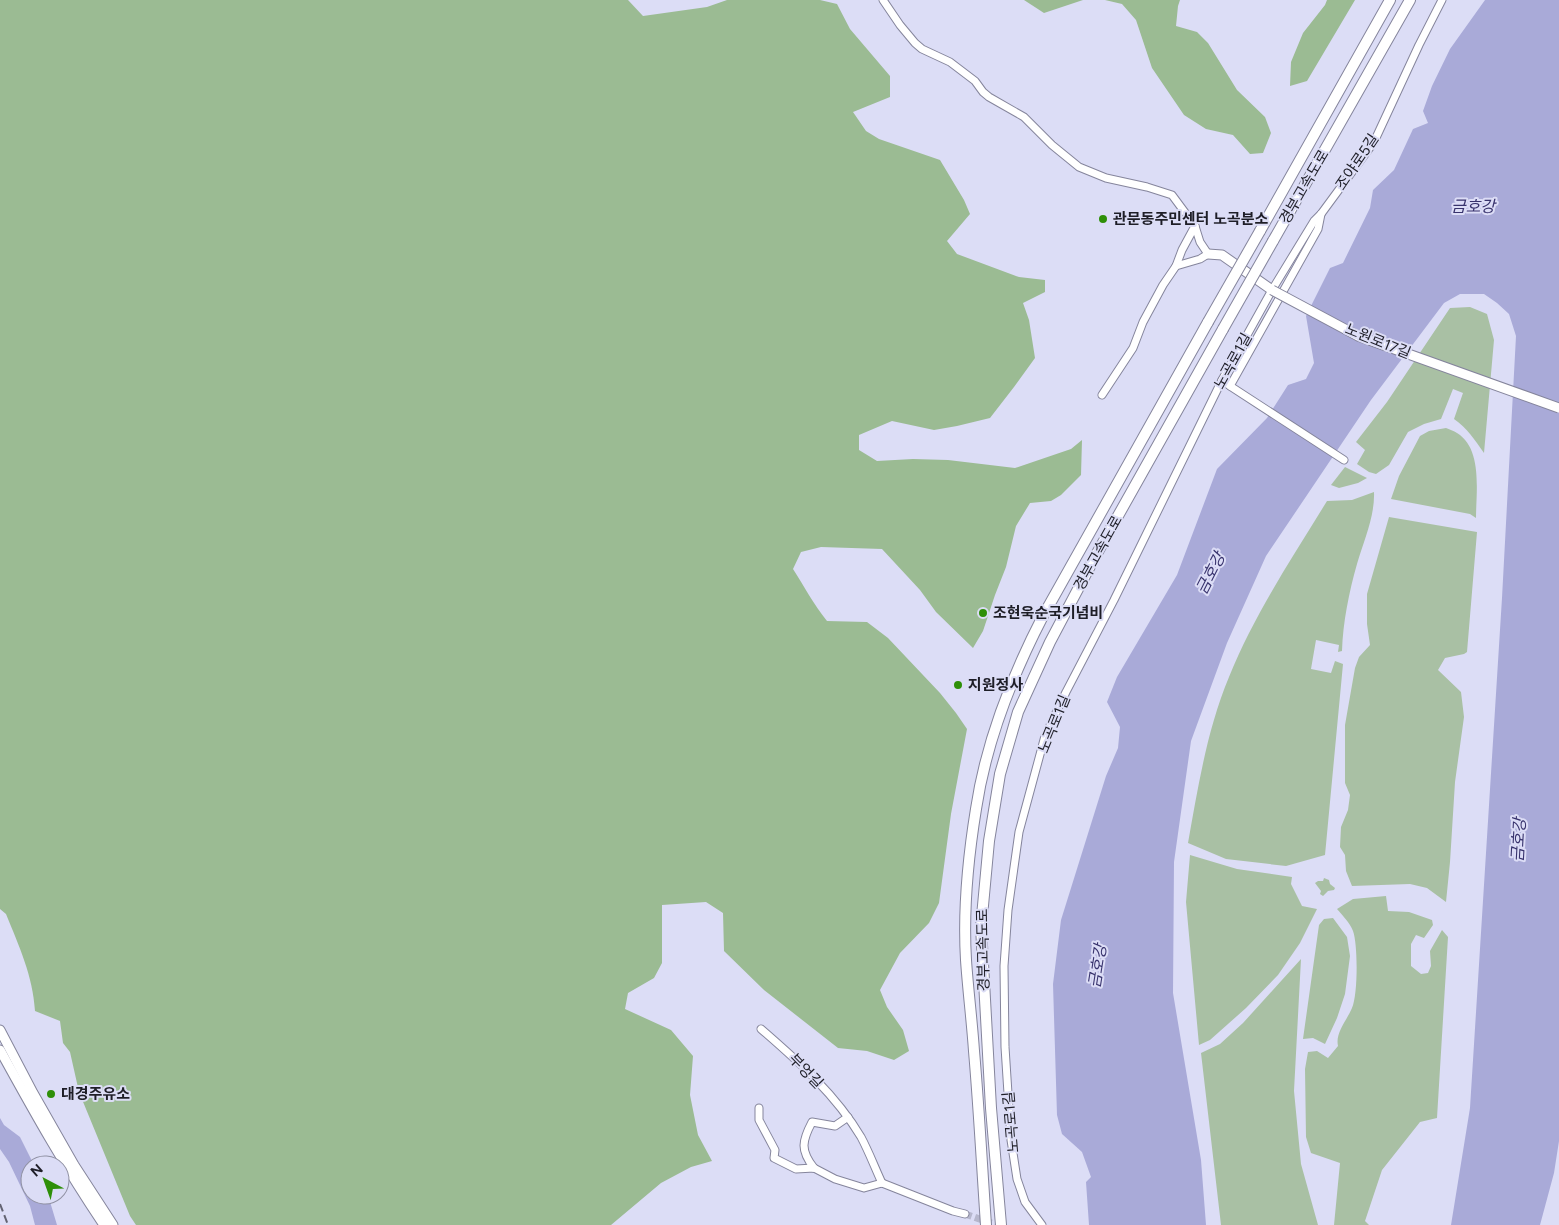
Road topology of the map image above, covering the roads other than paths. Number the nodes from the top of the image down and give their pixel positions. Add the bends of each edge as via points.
1 (883, 0) edge
2 (1390, 0) edge
3 (1410, 0) edge
4 (1442, 0) edge
5 (1321, 214) junction
6 (1195, 226) junction
7 (1208, 254) junction
8 (1176, 266) junction
9 (1272, 290) junction
10 (1222, 380) junction
11 (1230, 386) junction
12 (1521, 394) junction
13 (1102, 395) dead end
14 (1559, 403) edge
15 (1559, 408) edge
16 (1559, 412) edge
17 (1344, 460) dead end
18 (761, 1029) dead end
19 (0, 1030) edge
20 (0, 1050) edge
21 (759, 1108) dead end
22 (848, 1117) junction
23 (814, 1168) junction
24 (882, 1183) junction
25 (88, 1201) junction
26 (104, 1211) junction
27 (965, 1214) tunnel mouth
28 (100, 1225) edge
29 (104, 1225) edge
30 (113, 1225) edge
31 (120, 1225) edge
32 (986, 1225) edge
33 (1001, 1225) edge
34 (1042, 1225) edge

1 - 6 street via 922,49 950,62 975,81 988,97 1024,117 1052,146 1079,167 1106,178 1172,195
2 - 32 highway, 경부고속도로, bridge via 1047,607 1005,701 976,808 966,904
3 - 33 highway, 경부고속도로, bridge via 1096,554 1018,712 1000,774 989,841 981,927
4 - 5 street, 조야로5길 via 1374,142
5 - 9 street, 조야로5길
5 - 11 street via 1318,229
6 - 7 street
6 - 8 street
7 - 8 street
7 - 9 main road, 노원로17길 via 1222,255
8 - 13 street via 1142,322 1133,348
9 - 10 street, 노곡로1길
9 - 12 main road, 노원로17길, bridge via 1358,336
10 - 11 street
10 - 34 street, 노곡로1길 via 1045,736 1019,832 1004,966 1005,1047 1017,1179 1025,1202
11 - 17 street
12 - 14 highway, bridge
12 - 15 main road, 노원로17길, bridge
12 - 16 highway, bridge
18 - 22 street, 부엉길 via 802,1065
19 - 26 main road via 74,1165
20 - 25 main road
21 - 23 street via 759,1120 774,1150 774,1158 796,1169
22 - 23 street via 835,1126 812,1122 803,1139 807,1158
22 - 24 street, 부엉길 via 862,1138
23 - 24 street via 864,1188
24 - 27 street
25 - 28 main road
25 - 29 main road
26 - 30 main road
26 - 31 main road via 115,1217

